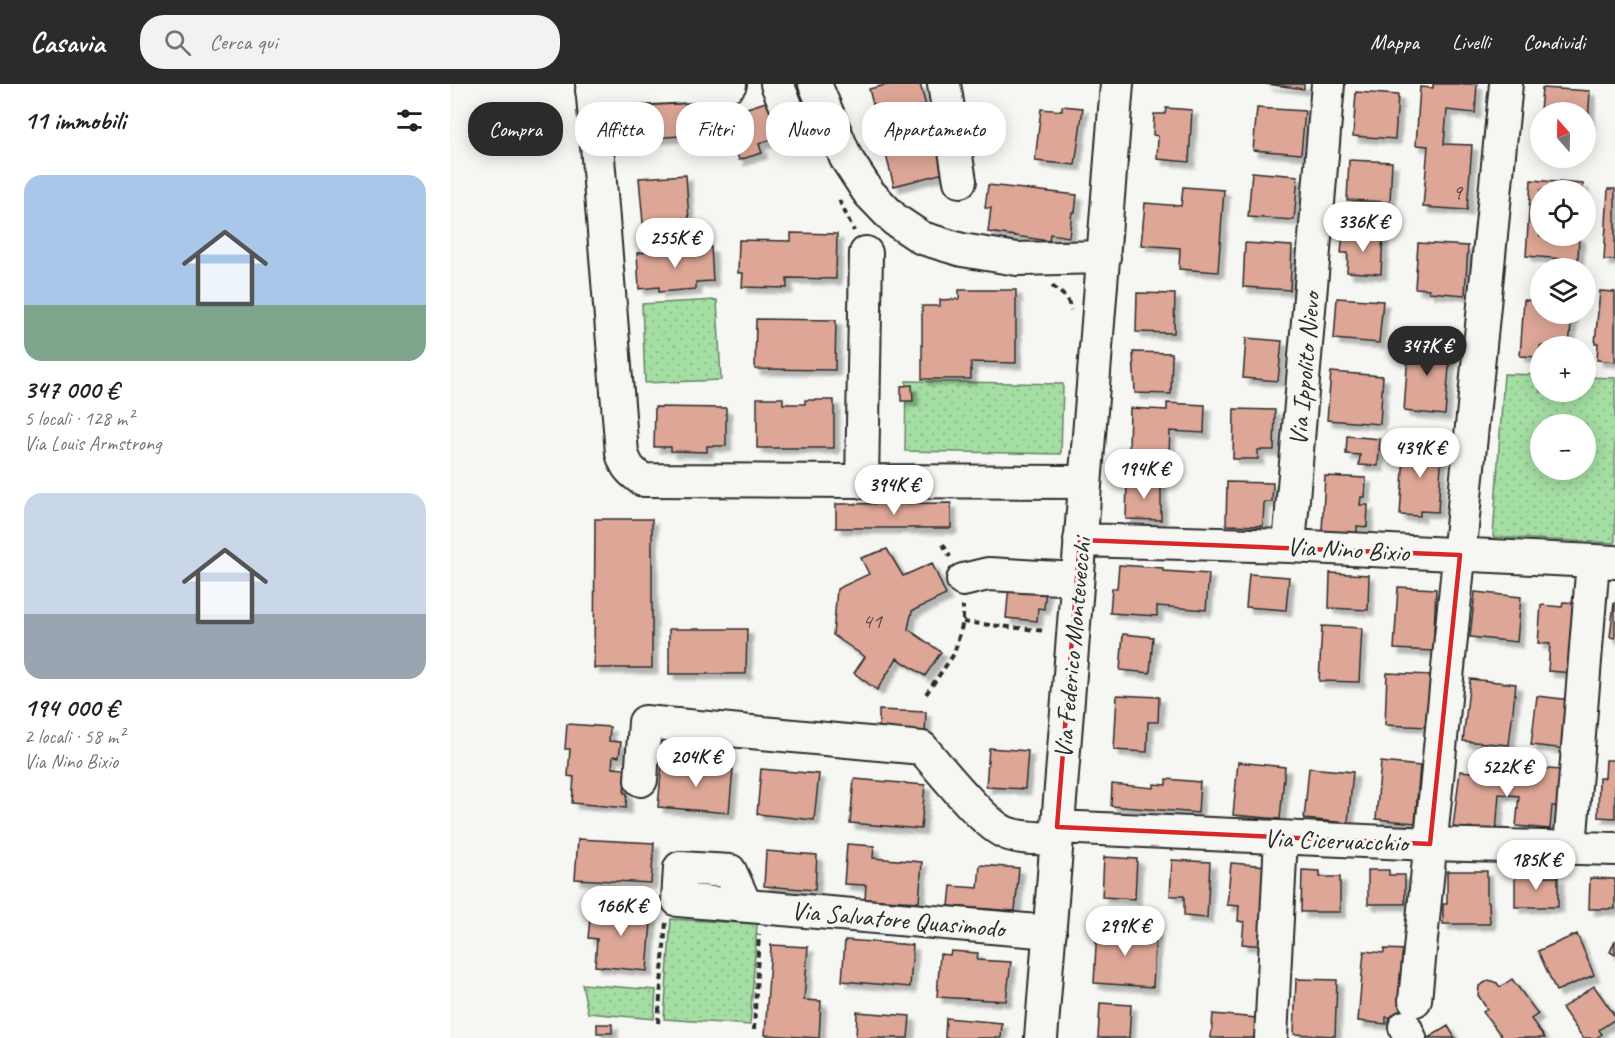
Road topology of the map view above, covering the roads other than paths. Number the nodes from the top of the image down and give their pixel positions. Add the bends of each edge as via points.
1 (730, 84) edge
2 (815, 84) edge
3 (944, 84) edge
4 (1117, 84) edge
5 (1328, 84) edge
6 (1506, 84) edge
7 (592, 88) edge
8 (960, 181) dead end
9 (866, 253) dead end
10 (1104, 257) junction
11 (1017, 258) junction
12 (1101, 290) junction
13 (862, 482) junction
14 (1085, 482) junction
15 (1080, 540) junction
16 (1289, 546) junction
17 (1460, 555) junction
18 (1604, 562) edge
19 (1077, 579) junction
20 (963, 580) road end
21 (641, 780) dead end
22 (1057, 833) junction
23 (1281, 838) junction
24 (1430, 844) junction
25 (1570, 847) junction
26 (1615, 849) edge
27 (752, 919) road end
28 (1050, 932) junction
29 (1410, 1021) edge
30 (1041, 1038) edge
31 (1271, 1038) edge

1 - 7 street
2 - 11 street via 846,158 869,193 895,220 922,238 962,250
3 - 8 street
4 - 10 street, Via Federico Montevecchi
5 - 16 street, Via Ippolito Nievo
6 - 17 street
7 - 13 street via 626,466 643,480
9 - 13 street
10 - 11 street
10 - 12 street, Via Federico Montevecchi
11 - 12 street
12 - 14 street, Via Federico Montevecchi
13 - 14 street
14 - 15 street, Via Federico Montevecchi
15 - 16 street, Via Nino Bixio
15 - 19 street, Via Federico Montevecchi
16 - 17 street, Via Nino Bixio
17 - 18 street, Via Nino Bixio
17 - 24 street
18 - 25 street
19 - 20 street via 988,574
19 - 22 street, Via Federico Montevecchi
21 - 22 street, Via Ciceruacchio via 645,722 922,748 996,828 1008,834
22 - 23 street, Via Ciceruacchio
22 - 28 street, Via Federico Montevecchi
23 - 24 street, Via Ciceruacchio
23 - 31 street
24 - 25 street, Via Ciceruacchio
24 - 29 street
25 - 26 street, Via Ciceruacchio
27 - 28 street, Via Salvatore Quasimodo
28 - 30 street, Via Federico Montevecchi

